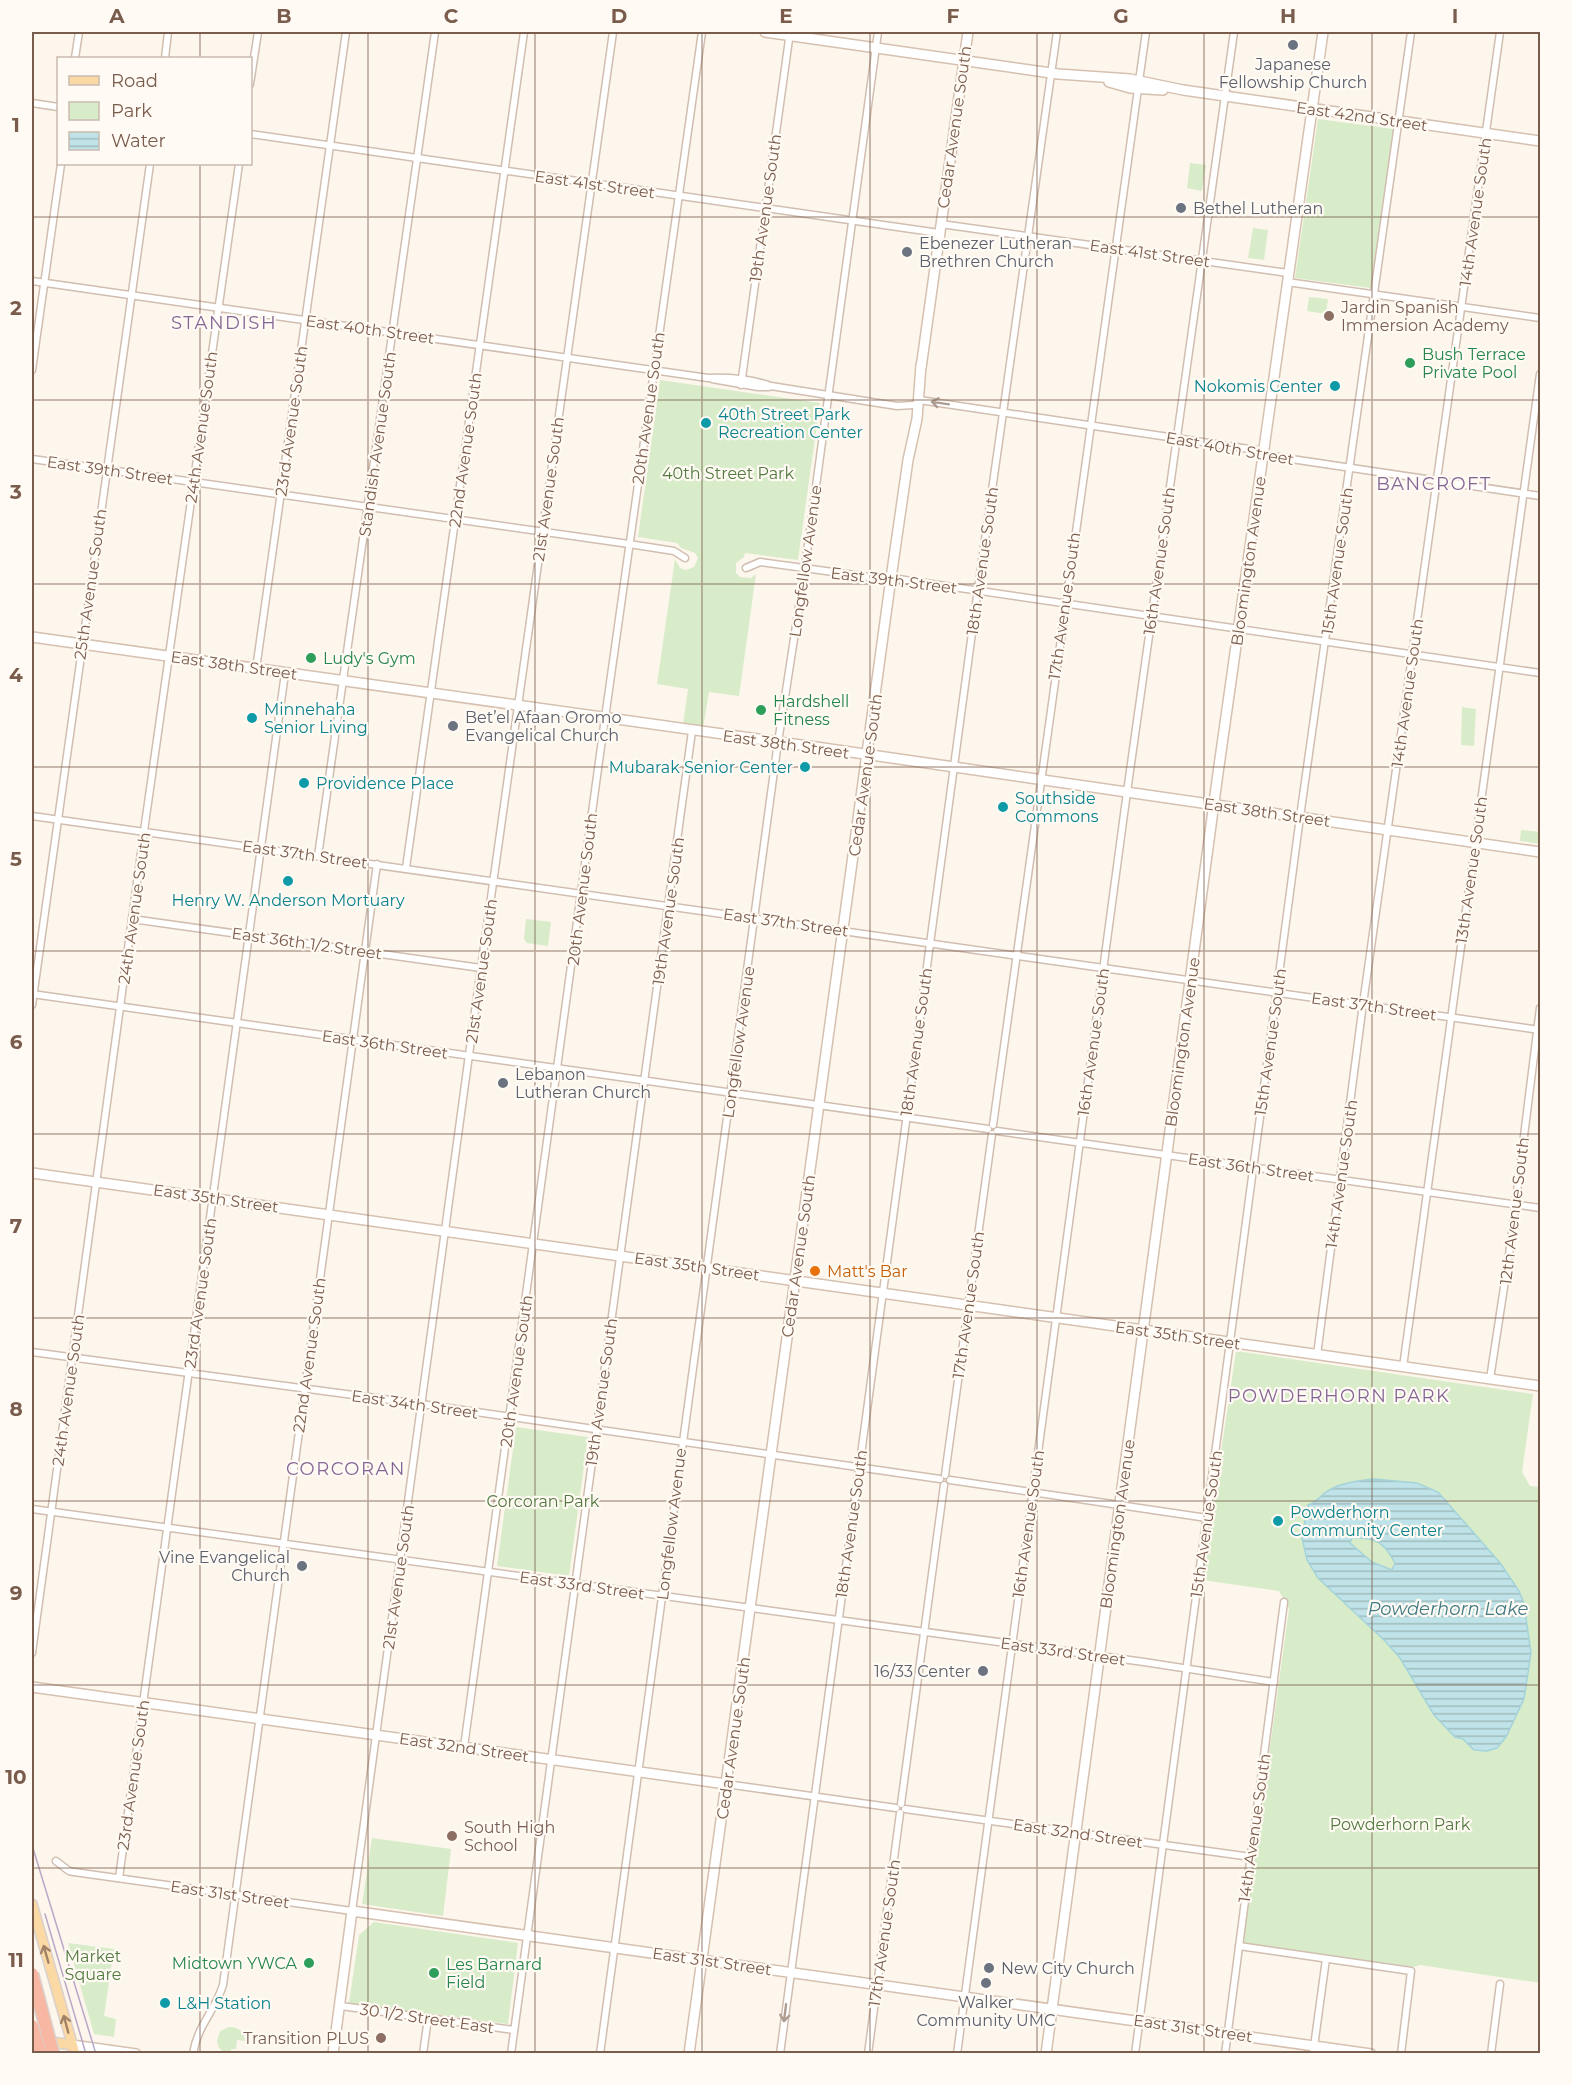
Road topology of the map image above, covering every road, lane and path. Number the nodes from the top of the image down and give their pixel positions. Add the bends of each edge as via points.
1 (79, 32) edge
2 (168, 32) edge
3 (258, 32) edge
4 (346, 32) edge
5 (435, 32) edge
6 (524, 32) edge
7 (613, 32) edge
8 (702, 32) edge
9 (765, 32) edge
10 (878, 32) edge
11 (968, 32) edge
12 (1056, 32) edge
13 (1146, 32) edge
14 (1234, 32) edge
15 (1323, 32) edge
16 (1411, 32) edge
17 (1500, 32) edge
18 (790, 33) edge
19 (876, 47) junction
20 (75, 57) edge
21 (165, 57) edge
22 (964, 60) junction
23 (252, 71) edge
24 (1050, 73) junction
25 (1138, 85) junction
26 (1225, 96) junction
27 (32, 103) edge
28 (57, 107) edge
29 (1312, 108) junction
30 (1399, 121) junction
31 (1486, 133) junction
32 (252, 134) edge
33 (1540, 141) edge
34 (330, 145) junction
35 (417, 158) junction
36 (61, 165) edge
37 (150, 165) edge
38 (239, 165) edge
39 (504, 171) junction
40 (591, 183) junction
41 (678, 196) junction
42 (765, 208) junction
43 (853, 220) junction
44 (940, 229) junction
45 (1027, 237) junction
46 (1116, 248) junction
47 (1201, 260) junction
48 (1288, 277) junction
49 (32, 281) edge
50 (44, 283) junction
51 (1374, 293) junction
52 (131, 296) junction
53 (1462, 307) junction
54 (219, 308) junction
55 (1540, 318) edge
56 (305, 320) junction
57 (392, 333) junction
58 (480, 345) junction
59 (567, 357) junction
60 (32, 370) edge
61 (654, 370) junction
62 (1540, 374) edge
63 (741, 382) junction
64 (828, 394) junction
65 (916, 403) junction
66 (1003, 413) junction
67 (1089, 426) junction
68 (1177, 438) junction
69 (1263, 453) junction
70 (32, 459) edge
71 (1350, 468) junction
72 (106, 470) junction
73 (1438, 481) junction
74 (193, 482) junction
75 (1524, 494) junction
76 (280, 495) junction
77 (1540, 496) edge
78 (368, 507) junction
79 (455, 519) junction
80 (542, 532) junction
81 (629, 544) junction
82 (685, 558) dead end
83 (747, 568) dead end
84 (804, 568) junction
85 (891, 579) junction
86 (978, 590) junction
87 (1065, 603) junction
88 (1152, 615) junction
89 (1239, 628) junction
90 (32, 638) edge
91 (1326, 642) junction
92 (81, 644) junction
93 (1413, 655) junction
94 (169, 656) junction
95 (1499, 667) junction
96 (256, 669) junction
97 (285, 673) junction
98 (1540, 673) edge
99 (343, 681) junction
100 (430, 693) junction
101 (517, 706) junction
102 (605, 718) junction
103 (692, 731) junction
104 (778, 742) junction
105 (867, 755) junction
106 (954, 767) junction
107 (1040, 780) junction
108 (1127, 792) junction
109 (1214, 805) junction
110 (32, 816) edge
111 (1300, 817) junction
112 (57, 819) junction
113 (1388, 830) junction
114 (144, 831) junction
115 (1474, 842) junction
116 (261, 848) junction
117 (1540, 852) edge
118 (318, 856) junction
119 (377, 864) junction
120 (406, 868) junction
121 (493, 881) junction
122 (581, 893) junction
123 (668, 905) junction
124 (755, 918) junction
125 (132, 919) junction
126 (843, 930) junction
127 (249, 935) junction
128 (930, 942) junction
129 (365, 951) junction
130 (1017, 954) junction
131 (481, 968) junction
132 (1103, 968) junction
133 (1190, 980) junction
134 (1277, 992) junction
135 (32, 995) edge
136 (1363, 1004) junction
137 (32, 1005) edge
138 (120, 1007) junction
139 (1540, 1008) edge
140 (1450, 1017) junction
141 (236, 1023) junction
142 (1539, 1030) edge
143 (353, 1039) junction
144 (469, 1056) junction
145 (558, 1069) junction
146 (645, 1081) junction
147 (731, 1093) junction
148 (818, 1105) junction
149 (906, 1118) junction
150 (993, 1130) junction
151 (1079, 1143) junction
152 (1166, 1154) junction
153 (1253, 1167) junction
154 (32, 1173) edge
155 (1340, 1179) junction
156 (96, 1182) junction
157 (1427, 1191) junction
158 (213, 1198) junction
159 (1514, 1204) junction
160 (1540, 1208) edge
161 (328, 1214) junction
162 (445, 1231) junction
163 (534, 1243) junction
164 (621, 1255) junction
165 (707, 1267) junction
166 (795, 1280) junction
167 (882, 1293) junction
168 (968, 1305) junction
169 (1056, 1317) junction
170 (1143, 1329) junction
171 (1230, 1342) junction
172 (32, 1352) edge
173 (1317, 1354) junction
174 (73, 1357) junction
175 (1403, 1367) junction
176 (189, 1373) junction
177 (1490, 1379) junction
178 (1540, 1386) edge
179 (304, 1389) junction
180 (421, 1404) junction
181 (510, 1417) junction
182 (596, 1430) junction
183 (682, 1442) junction
184 (771, 1454) junction
185 (858, 1467) junction
186 (945, 1480) junction
187 (1032, 1492) junction
188 (1119, 1505) junction
189 (32, 1509) edge
190 (51, 1511) junction
191 (1207, 1518) junction
192 (168, 1527) junction
193 (284, 1543) junction
194 (401, 1560) junction
195 (489, 1572) junction
196 (574, 1584) junction
197 (662, 1597) junction
198 (1284, 1602) dead end
199 (750, 1609) junction
200 (838, 1621) junction
201 (925, 1633) junction
202 (1012, 1645) junction
203 (32, 1653) edge
204 (1099, 1657) junction
205 (1186, 1669) junction
206 (1274, 1682) junction
207 (32, 1687) edge
208 (143, 1702) junction
209 (260, 1719) junction
210 (377, 1735) junction
211 (464, 1747) junction
212 (551, 1759) junction
213 (637, 1771) junction
214 (726, 1784) junction
215 (813, 1796) junction
216 (900, 1808) junction
217 (988, 1820) junction
218 (1076, 1832) junction
219 (1163, 1844) junction
220 (1251, 1857) junction
221 (56, 1861) dead end
222 (119, 1878) junction
223 (236, 1895) junction
224 (32, 1904) edge
225 (352, 1911) junction
226 (527, 1935) junction
227 (1239, 1946) junction
228 (613, 1947) junction
229 (1326, 1959) junction
230 (702, 1960) junction
231 (790, 1972) junction
232 (32, 1974) edge
233 (1500, 1984) dead end
234 (877, 1985) junction
235 (964, 1997) junction
236 (340, 2006) junction
237 (1052, 2008) junction
238 (428, 2018) junction
239 (1139, 2020) junction
240 (32, 2026) edge
241 (514, 2030) junction
242 (1227, 2034) junction
243 (32, 2039) edge
244 (74, 2049) edge
245 (1313, 2050) edge
246 (32, 2051) edge
247 (40, 2054) edge
248 (48, 2054) edge
249 (53, 2054) edge
250 (136, 2054) edge
251 (193, 2054) edge
252 (333, 2054) edge
253 (423, 2054) edge
254 (511, 2054) edge
255 (600, 2054) edge
256 (689, 2054) edge
257 (780, 2054) edge
258 (868, 2054) edge
259 (957, 2054) edge
260 (1046, 2054) edge
261 (1135, 2054) edge
262 (1225, 2054) edge
263 (1371, 2054) edge
264 (1401, 2054) edge
265 (1491, 2054) edge

1 - 20 street
2 - 21 street
3 - 23 street
4 - 34 street, 23rd Avenue South
5 - 35 street, Standish Avenue South
6 - 39 street, 22nd Avenue South
7 - 40 street, 21st Avenue South
8 - 41 street, 20th Avenue South
9 - 18 street, East 42nd Street
10 - 19 street, Longfellow Avenue
11 - 22 street, Cedar Avenue South
12 - 24 street, 18th Avenue South
13 - 25 street, 17th Avenue South
14 - 26 street, 16th Avenue South
15 - 29 street, Bloomington Avenue
16 - 30 street, 15th Avenue South
17 - 31 street, 14th Avenue South
18 - 19 street, East 42nd Street
18 - 42 street, 19th Avenue South
19 - 22 street, East 42nd Street
19 - 43 street, Longfellow Avenue
22 - 24 street, East 42nd Street
22 - 44 street, Cedar Avenue South
24 - 25 street, East 42nd Street
24 - 45 street, 18th Avenue South
25 - 26 street, East 42nd Street
25 - 46 street, 17th Avenue South
26 - 29 street, East 42nd Street
26 - 47 street, 16th Avenue South
27 - 28 street
29 - 30 street, East 42nd Street
29 - 48 street, Bloomington Avenue
30 - 31 street, East 42nd Street
30 - 51 street, 15th Avenue South
31 - 33 street, East 42nd Street
31 - 53 street, 14th Avenue South
32 - 34 street, East 41st Street
34 - 35 street, East 41st Street
34 - 56 street, 23rd Avenue South
35 - 39 street, East 41st Street
35 - 57 street, Standish Avenue South
36 - 50 street
37 - 52 street, 25th Avenue South
38 - 54 street, 24th Avenue South
39 - 40 street, East 41st Street
39 - 58 street, 22nd Avenue South
40 - 41 street, East 41st Street
40 - 59 street, 21st Avenue South
41 - 42 street, East 41st Street
41 - 61 street, 20th Avenue South
42 - 43 street, East 41st Street
42 - 63 street, 19th Avenue South
43 - 44 street, East 41st Street
43 - 64 street, Longfellow Avenue
44 - 45 street, East 41st Street
44 - 65 street, Cedar Avenue South
45 - 46 street, East 41st Street
45 - 66 street, 18th Avenue South
46 - 47 street, East 41st Street
46 - 67 street, 17th Avenue South
47 - 48 street, East 41st Street
47 - 68 street, 16th Avenue South
48 - 51 street, East 41st Street
48 - 69 street, Bloomington Avenue
49 - 50 street, East 40th Street
50 - 52 street, East 40th Street
50 - 60 street
51 - 53 street, East 41st Street
51 - 71 street, 15th Avenue South
52 - 54 street, East 40th Street
52 - 72 street, 25th Avenue South
53 - 55 street, East 41st Street
53 - 73 street, 14th Avenue South
54 - 56 street, East 40th Street
54 - 74 street, 24th Avenue South
56 - 57 street, East 40th Street
56 - 76 street, 23rd Avenue South
57 - 58 street, East 40th Street
57 - 78 street, Standish Avenue South
58 - 59 street, East 40th Street
58 - 79 street, 22nd Avenue South
59 - 61 street, East 40th Street
59 - 80 street, 21st Avenue South
61 - 63 street, East 40th Street
61 - 81 street, 20th Avenue South
62 - 75 street, 13th Avenue South
63 - 64 street, East 40th Street
64 - 65 street, East 40th Street via 897,406
64 - 84 street, Longfellow Avenue
66 -> 65 street, East 40th Street
65 - 85 street, Cedar Avenue South
66 - 67 street, East 40th Street
66 - 86 street, 18th Avenue South
67 - 68 street, East 40th Street
67 - 87 street, 17th Avenue South
68 - 69 street, East 40th Street
68 - 88 street, 16th Avenue South
69 - 71 street, East 40th Street
69 - 89 street, Bloomington Avenue
70 - 72 street, East 39th Street
71 - 73 street, East 40th Street
71 - 91 street, 15th Avenue South
72 - 74 street, East 39th Street
72 - 92 street, 25th Avenue South
73 - 75 street, East 40th Street
73 - 93 street, 14th Avenue South
74 - 76 street, East 39th Street
74 - 94 street, 24th Avenue South
75 - 77 street, East 40th Street
75 - 95 street, 13th Avenue South
76 - 78 street, East 39th Street
76 - 96 street, 23rd Avenue South
78 - 79 street, East 39th Street
78 - 99 street, Standish Avenue South
79 - 80 street, East 39th Street
79 - 100 street, 22nd Avenue South
80 - 81 street, East 39th Street
80 - 101 street, 21st Avenue South
81 - 82 street, East 39th Street via 674,551
81 - 102 street, 20th Avenue South
83 - 84 street, East 39th Street via 760,562
84 - 85 street, East 39th Street
84 - 104 street, Longfellow Avenue
85 - 86 street, East 39th Street
85 - 105 street, Cedar Avenue South
86 - 87 street, East 39th Street
86 - 106 street, 18th Avenue South
87 - 88 street, East 39th Street
87 - 107 street, 17th Avenue South
88 - 89 street, East 39th Street
88 - 108 street, 16th Avenue South
89 - 91 street, East 39th Street
89 - 109 street, Bloomington Avenue
90 - 92 street, East 38th Street
91 - 93 street, East 39th Street
91 - 111 street, 15th Avenue South
92 - 94 street, East 38th Street
92 - 112 street, 25th Avenue South
93 - 95 street, East 39th Street
93 - 113 street, 14th Avenue South
94 - 96 street, East 38th Street
94 - 114 street, 24th Avenue South
95 - 98 street, East 39th Street
95 - 115 street, 13th Avenue South
96 - 97 street, East 38th Street
97 - 99 street, East 38th Street
97 - 116 street, 23rd Avenue South
99 - 100 street, East 38th Street
99 - 118 street, Standish Avenue South
100 - 101 street, East 38th Street
100 - 120 street, 22nd Avenue South
101 - 102 street, East 38th Street
101 - 121 street, 21st Avenue South
102 - 103 street, East 38th Street
102 - 122 street, 20th Avenue South
103 - 104 street, East 38th Street
103 - 123 street, 19th Avenue South
104 - 105 street, East 38th Street
104 - 124 street, Longfellow Avenue
105 - 106 street, East 38th Street
105 - 126 street, Cedar Avenue South
106 - 107 street, East 38th Street
106 - 128 street, 18th Avenue South
107 - 108 street, East 38th Street
107 - 130 street, 17th Avenue South
108 - 109 street, East 38th Street
108 - 132 street, 16th Avenue South
109 - 111 street, East 38th Street
109 - 133 street, Bloomington Avenue
110 - 112 street, East 37th Street
111 - 113 street, East 38th Street
111 - 134 street, 15th Avenue South
112 - 114 street, East 37th Street
112 - 135 street, 25th Avenue South
113 - 115 street, East 38th Street
113 - 136 street, 14th Avenue South
114 - 116 street, East 37th Street
114 - 125 street, 24th Avenue South
115 - 117 street, East 38th Street
115 - 140 street, 13th Avenue South
116 - 118 street, East 37th Street
116 - 127 street, 23rd Avenue South
118 - 119 street, East 37th Street
119 - 120 street, East 37th Street
119 - 129 street, 22nd Avenue South
120 - 121 street, East 37th Street
121 - 122 street, East 37th Street
121 - 131 street, 21st Avenue South
122 - 123 street, East 37th Street
122 - 145 street, 20th Avenue South
123 - 124 street, East 37th Street
123 - 146 street, 19th Avenue South
124 - 126 street, East 37th Street
124 - 147 street, Longfellow Avenue
125 - 127 street, East 36th 1/2 Street
125 - 138 street, 24th Avenue South
126 - 128 street, East 37th Street
126 - 148 street, Cedar Avenue South
127 - 129 street, East 36th 1/2 Street
127 - 141 street, 23rd Avenue South
128 - 130 street, East 37th Street
128 - 149 street, 18th Avenue South
129 - 131 street, East 36th 1/2 Street
129 - 143 street, 22nd Avenue South
130 - 132 street, East 37th Street
130 - 150 street, 17th Avenue South
131 - 144 street, 21st Avenue South
132 - 133 street, East 37th Street
132 - 151 street, 16th Avenue South
133 - 134 street, East 37th Street
133 - 152 street, Bloomington Avenue
134 - 136 street, East 37th Street
134 - 153 street, 15th Avenue South
135 - 137 street, 25th Avenue South
135 - 138 street, East 36th Street
136 - 140 street, East 37th Street
136 - 155 street, 14th Avenue South
138 - 141 street, East 36th Street
138 - 156 street, 24th Avenue South
139 - 142 street, 12th Avenue South
140 - 142 street, East 37th Street
140 - 157 street, 13th Avenue South
141 - 143 street, East 36th Street
141 - 158 street, 23rd Avenue South
142 - 159 street, 12th Avenue South
143 - 144 street, East 36th Street
143 - 161 street, 22nd Avenue South
144 - 145 street, East 36th Street
144 - 162 street, 21st Avenue South
145 - 146 street, East 36th Street
145 - 163 street, 20th Avenue South
146 - 147 street, East 36th Street
146 - 164 street, 19th Avenue South
147 - 148 street, East 36th Street
147 - 165 street, Longfellow Avenue
148 - 149 street, East 36th Street
148 - 166 street, Cedar Avenue South
149 - 150 street, East 36th Street
149 - 167 street, 18th Avenue South
150 - 151 street, East 36th Street
150 - 168 street, 17th Avenue South
151 - 152 street, East 36th Street
151 - 169 street, 16th Avenue South
152 - 153 street, East 36th Street
152 - 170 street, Bloomington Avenue
153 - 155 street, East 36th Street
153 - 171 street, 15th Avenue South
154 - 156 street, East 35th Street
155 - 157 street, East 36th Street
155 - 173 street, 14th Avenue South
156 - 158 street, East 35th Street
156 - 174 street, 24th Avenue South
157 - 159 street, East 36th Street
157 - 175 street, 13th Avenue South
158 - 161 street, East 35th Street
158 - 176 street, 23rd Avenue South
159 - 160 street, East 36th Street
159 - 177 street, 12th Avenue South
161 - 162 street, East 35th Street
161 - 179 street, 22nd Avenue South
162 - 163 street, East 35th Street
162 - 180 street, 21st Avenue South
163 - 164 street, East 35th Street
163 - 181 street, 20th Avenue South
164 - 165 street, East 35th Street
164 - 182 street, 19th Avenue South
165 - 166 street, East 35th Street
165 - 183 street, Longfellow Avenue
166 - 167 street, East 35th Street
166 - 184 street, Cedar Avenue South
167 - 168 street, East 35th Street
167 - 185 street, 18th Avenue South
168 - 169 street, East 35th Street
168 - 186 street, 17th Avenue South
169 - 170 street, East 35th Street
169 - 187 street, 16th Avenue South
170 - 171 street, East 35th Street
170 - 188 street, Bloomington Avenue
171 - 173 street, East 35th Street
171 - 191 street, 15th Avenue South
172 - 174 street, East 34th Street
173 - 175 street, East 35th Street
174 - 176 street, East 34th Street
174 - 190 street, 24th Avenue South
175 - 177 street, East 35th Street
176 - 179 street, East 34th Street
176 - 192 street, 23rd Avenue South
177 - 178 street, East 35th Street
179 - 180 street, East 34th Street
179 - 193 street, 22nd Avenue South
180 - 181 street, East 34th Street
180 - 194 street, 21st Avenue South
181 - 182 street, East 34th Street
181 - 195 street, 20th Avenue South
182 - 183 street, East 34th Street
182 - 196 street, 19th Avenue South
183 - 184 street, East 34th Street
183 - 197 street, Longfellow Avenue
184 - 185 street, East 34th Street
184 - 199 street, Cedar Avenue South
185 - 186 street, East 34th Street
185 - 200 street, 18th Avenue South
186 - 187 street, East 34th Street
186 - 201 street, 17th Avenue South
187 - 188 street, East 34th Street
187 - 202 street, 16th Avenue South
188 - 191 street, East 34th Street
188 - 204 street, Bloomington Avenue
189 - 190 street, East 33rd Street
190 - 192 street, East 33rd Street
190 - 203 street, 24th Avenue South
191 - 205 street, 15th Avenue South
192 - 193 street, East 33rd Street
192 - 208 street, 23rd Avenue South
193 - 194 street, East 33rd Street
193 - 209 street, 22nd Avenue South
194 - 195 street, East 33rd Street
194 - 210 street, 21st Avenue South
195 - 196 street, East 33rd Street
195 - 211 street, 20th Avenue South
196 - 197 street, East 33rd Street
196 - 212 street, 19th Avenue South
197 - 199 street, East 33rd Street
197 - 213 street, Longfellow Avenue
198 - 206 street, 14th Avenue South
199 - 200 street, East 33rd Street
199 - 214 street, Cedar Avenue South
200 - 201 street, East 33rd Street
200 - 215 street, 18th Avenue South
201 - 202 street, East 33rd Street
201 - 216 street, 17th Avenue South
202 - 204 street, East 33rd Street
202 - 217 street, 16th Avenue South
204 - 205 street, East 33rd Street
204 - 218 street, Bloomington Avenue
205 - 206 street, East 33rd Street
205 - 219 street, 15th Avenue South
206 - 220 street, 14th Avenue South
207 - 208 street, East 32nd Street
208 - 209 street, East 32nd Street
208 - 222 street, 23rd Avenue South
209 - 210 street, East 32nd Street
209 - 223 street, 22nd Avenue South
210 - 211 street, East 32nd Street
210 - 225 street, 21st Avenue South
211 - 212 street, East 32nd Street
212 - 213 street, East 32nd Street
212 - 226 street, 19th Avenue South
213 - 214 street, East 32nd Street
213 - 228 street, Longfellow Avenue
214 - 215 street, East 32nd Street
214 - 230 street, Cedar Avenue South
215 - 216 street, East 32nd Street
215 - 231 street, 18th Avenue South
216 - 217 street, East 32nd Street
216 - 234 street, 17th Avenue South
217 - 218 street, East 32nd Street
217 - 235 street, 16th Avenue South
218 - 219 street, East 32nd Street
218 - 237 street, Bloomington Avenue
219 - 220 street, East 32nd Street
219 - 239 street, 15th Avenue South
220 - 227 street, 14th Avenue South
221 - 222 street, East 31st Street via 69,1871
222 - 223 street, East 31st Street
223 - 225 street, East 31st Street
223 - 251 street, 22nd Avenue South via 223,1985 198,2032
244 -> 224 main road
225 - 226 street, East 31st Street
225 - 236 street
226 - 228 street, East 31st Street
226 - 241 street, 19th Avenue South
227 - 229 street
227 - 242 street, 14th Avenue South
228 - 230 street, East 31st Street
228 - 255 street, Longfellow Avenue
229 - 245 street
229 - 264 street via 1411,1971
230 - 231 street, East 31st Street
230 - 256 street, Cedar Avenue South
231 - 234 street, East 31st Street
231 -> 257 street, 18th Avenue South
232 - 249 highway, bridge
233 - 265 street
234 - 235 street, East 31st Street
234 - 258 street, 17th Avenue South
235 - 237 street, East 31st Street
235 - 259 street, 16th Avenue South
236 - 238 street, 30 1/2 Street East
236 - 252 street
237 - 239 street, East 31st Street
237 - 260 street, Bloomington Avenue
238 - 241 street, 30 1/2 Street East
238 - 253 street
239 - 242 street, East 31st Street
239 - 261 street, 15th Avenue South
240 - 247 highway, bridge
241 - 254 street, 19th Avenue South
242 - 245 street, East 31st Street
242 - 262 street, 14th Avenue South
243 - 244 main road
244 - 250 street
245 - 263 street, East 31st Street
246 - 248 main road

